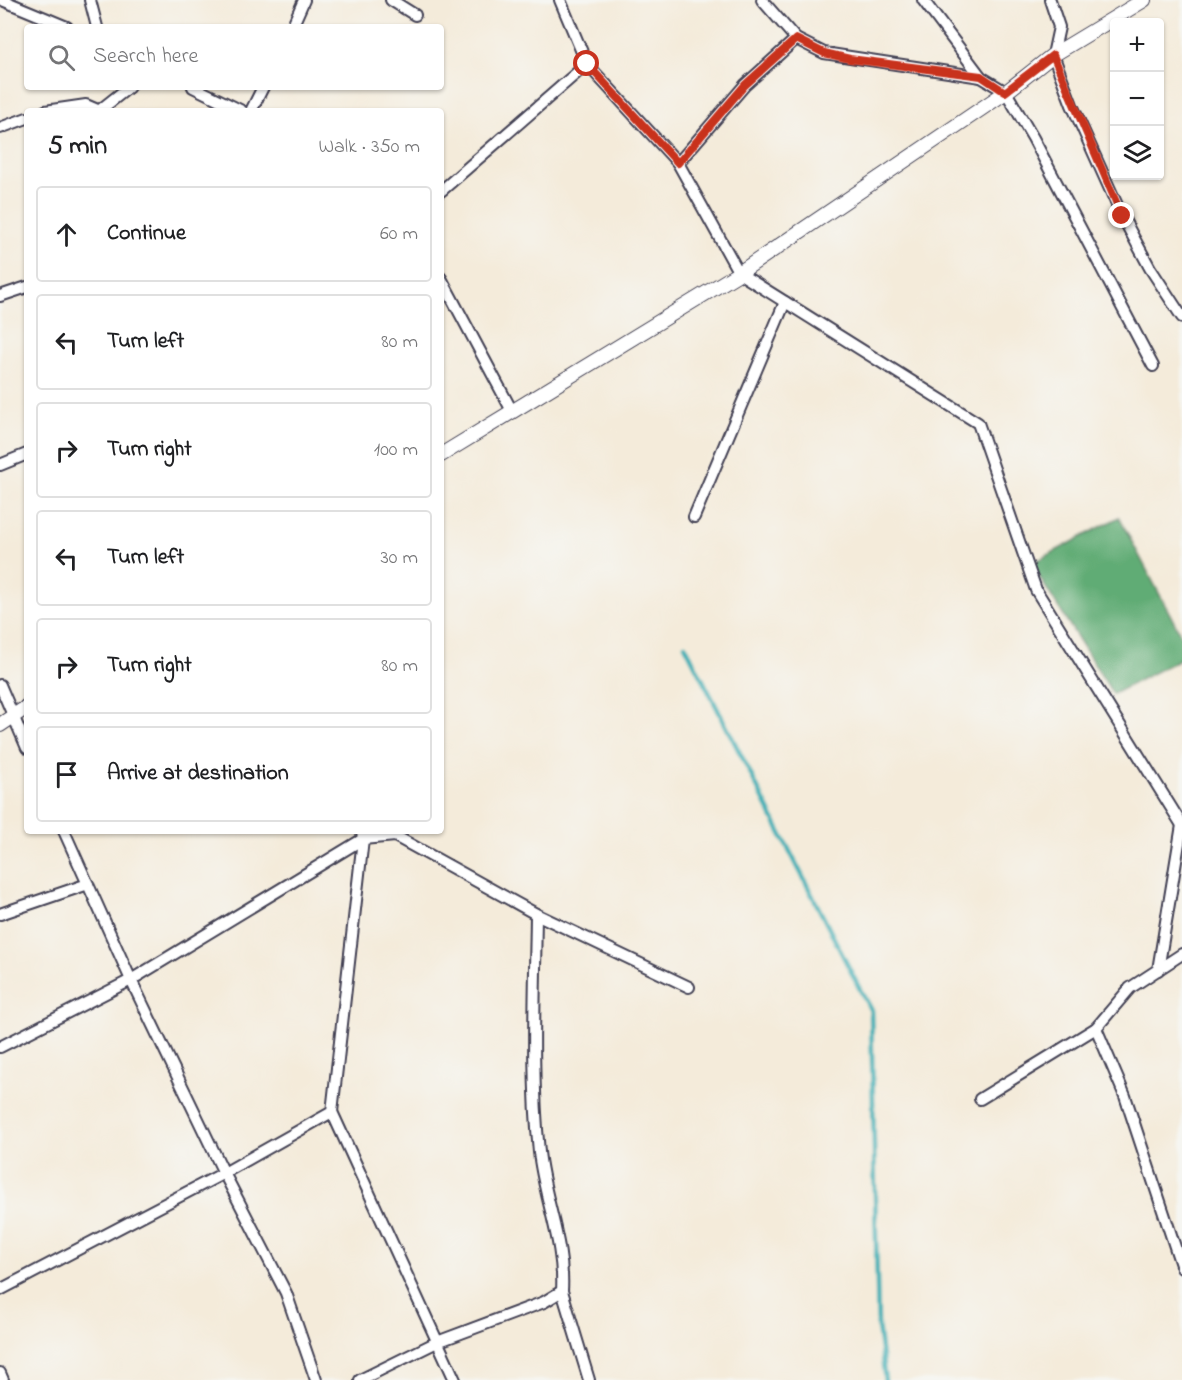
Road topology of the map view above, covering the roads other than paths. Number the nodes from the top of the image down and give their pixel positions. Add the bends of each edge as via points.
1 (2, 0) edge
2 (90, 0) edge
3 (304, 0) edge
4 (391, 0) edge
5 (560, 0) edge
6 (762, 0) edge
7 (923, 0) edge
8 (1050, 0) edge
9 (1144, 0) edge
10 (415, 15) dead end
11 (60, 24) edge
12 (96, 24) edge
13 (293, 24) edge
14 (796, 39) junction
15 (1053, 55) junction
16 (587, 64) junction
17 (981, 76) junction
18 (125, 90) edge
19 (199, 90) edge
20 (262, 90) edge
21 (1005, 92) junction
22 (66, 108) edge
23 (93, 108) edge
24 (104, 108) edge
25 (236, 108) edge
26 (252, 108) edge
27 (24, 119) edge
28 (0, 128) edge
29 (678, 163) junction
30 (444, 188) edge
31 (739, 273) junction
32 (444, 284) edge
33 (24, 288) edge
34 (0, 296) edge
35 (785, 302) junction
36 (1182, 317) edge
37 (1154, 366) dead end
38 (512, 411) junction
39 (444, 453) edge
40 (24, 455) edge
41 (0, 465) edge
42 (694, 517) dead end
43 (0, 685) edge
44 (24, 709) edge
45 (13, 716) junction
46 (0, 725) edge
47 (24, 741) edge
48 (1182, 825) edge
49 (65, 834) edge
50 (362, 835) edge
51 (88, 884) junction
52 (0, 914) edge
53 (536, 914) junction
54 (1182, 954) edge
55 (1158, 970) junction
56 (131, 980) junction
57 (689, 987) dead end
58 (1096, 1028) junction
59 (0, 1047) edge
60 (980, 1099) dead end
61 (332, 1112) junction
62 (224, 1173) junction
63 (1182, 1268) edge
64 (0, 1290) edge
65 (562, 1291) junction
66 (437, 1342) junction
67 (0, 1373) edge
68 (3, 1380) edge
69 (316, 1380) edge
70 (360, 1380) edge
71 (455, 1380) edge
72 (589, 1380) edge

1 - 11 street
2 - 12 street
3 - 13 street
4 - 10 street
5 - 16 street
6 - 14 street
7 - 17 street
8 - 15 street via 1059,27
9 - 15 street
14 - 17 street via 824,53 850,59
14 - 29 street via 745,85
15 - 21 street
15 - 36 street via 1122,216
16 - 29 street
16 - 30 street
17 - 21 street
18 - 24 street
19 - 25 street
20 - 26 street
21 - 31 street
21 - 37 street
22 - 23 street
27 - 28 street
29 - 31 street
31 - 35 street
31 - 38 street
32 - 38 street
33 - 34 street
35 - 42 street
35 - 48 street via 978,423 1036,590
38 - 39 street
40 - 41 street
43 - 45 street
44 - 45 street
45 - 46 street
45 - 47 street
48 - 55 street
49 - 51 street
50 - 53 street via 395,836
50 - 56 street
50 - 61 street
51 - 52 street
51 - 56 street
53 - 57 street
53 - 65 street via 534,1105 541,1175 563,1271
54 - 55 street
55 - 58 street via 1130,988
56 - 59 street
56 - 62 street
58 - 60 street
58 - 63 street via 1125,1096
61 - 62 street
61 - 66 street
62 - 64 street
62 - 69 street via 286,1293
65 - 66 street via 544,1302
65 - 72 street
66 - 70 street
66 - 71 street
67 - 68 street

